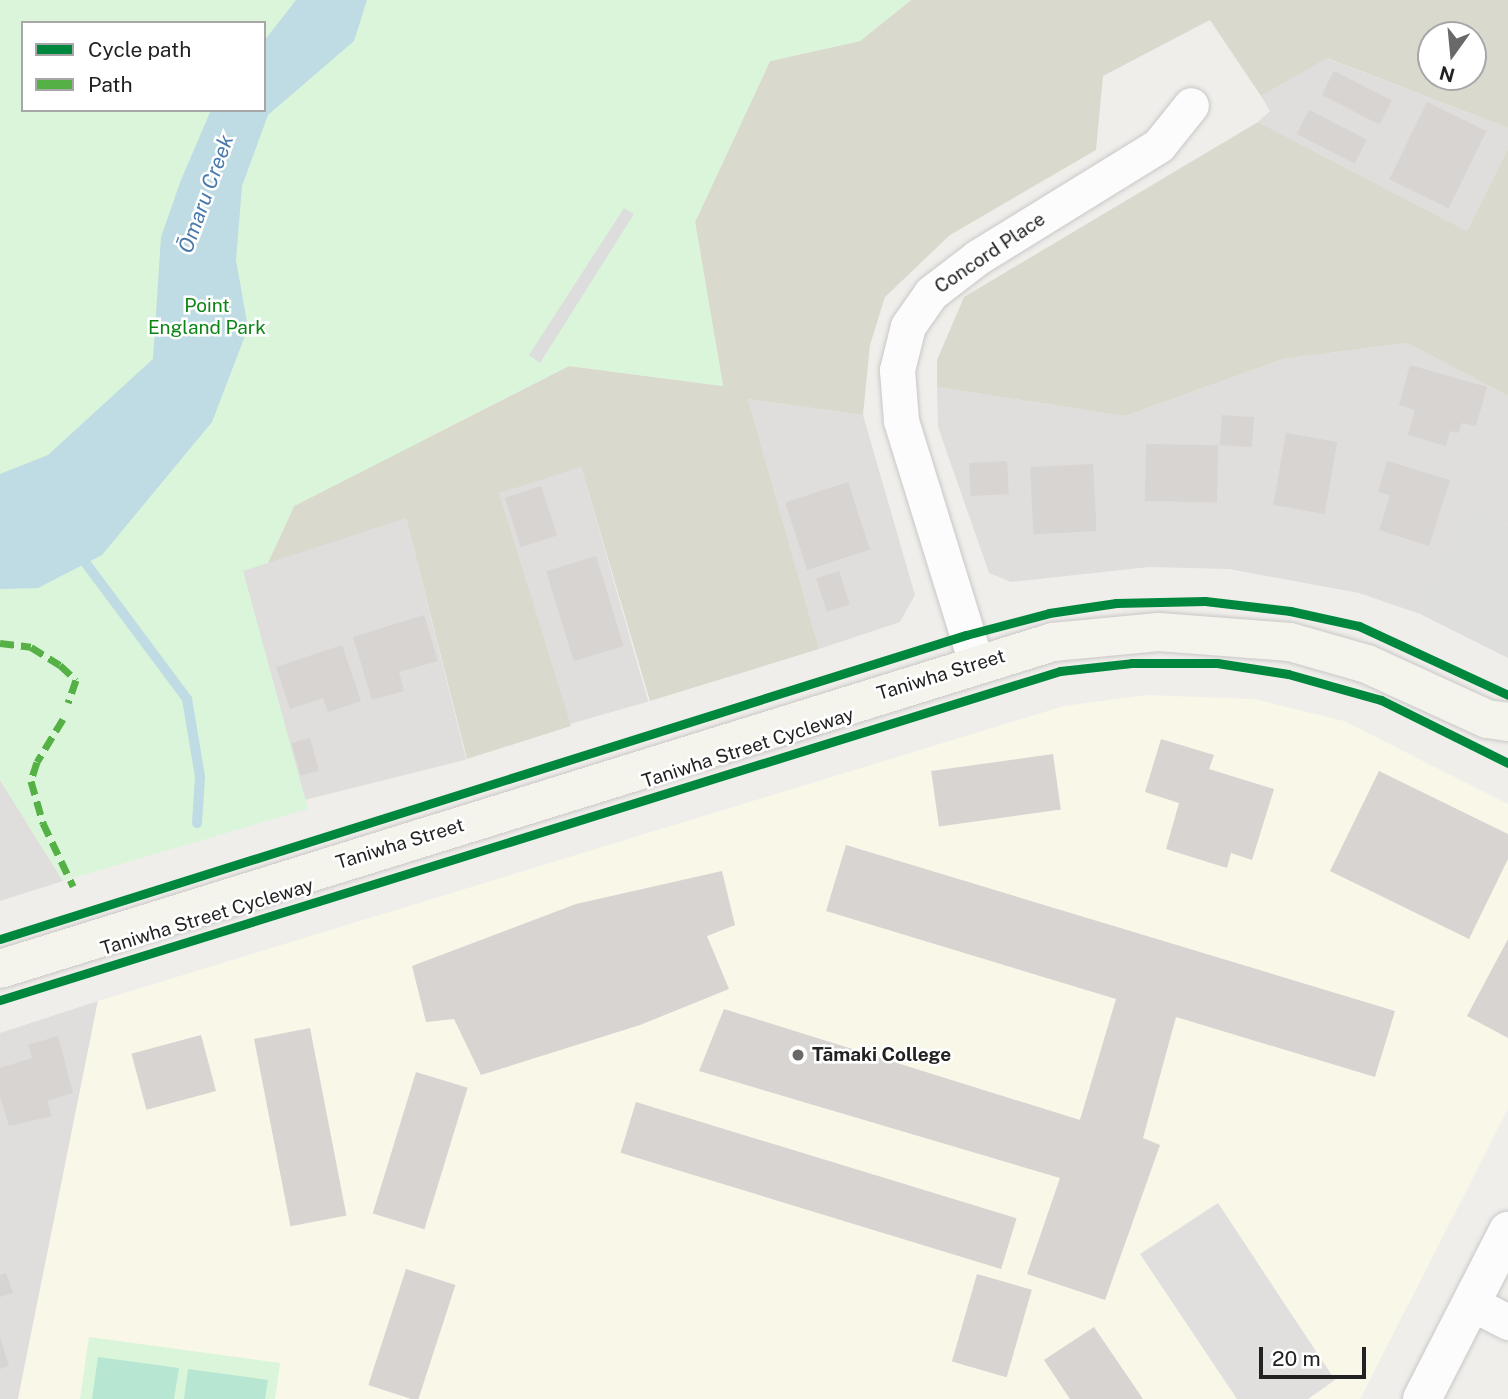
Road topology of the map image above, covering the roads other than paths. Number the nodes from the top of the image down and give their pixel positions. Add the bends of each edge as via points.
1 (1191, 105) dead end
2 (976, 663) junction
3 (1501, 727) edge
4 (0, 969) edge
5 (1508, 1231) edge
6 (1471, 1303) junction
7 (1508, 1322) edge
8 (1422, 1399) edge

1 - 2 street, Concord Place via 1159,145 978,257 931,293 908,326 897,370 901,420
2 - 3 main road, Taniwha Street via 1053,642 1107,634 1245,635 1290,642 1367,664
2 - 4 main road, Taniwha Street
5 - 6 street
6 - 7 street
6 - 8 street

